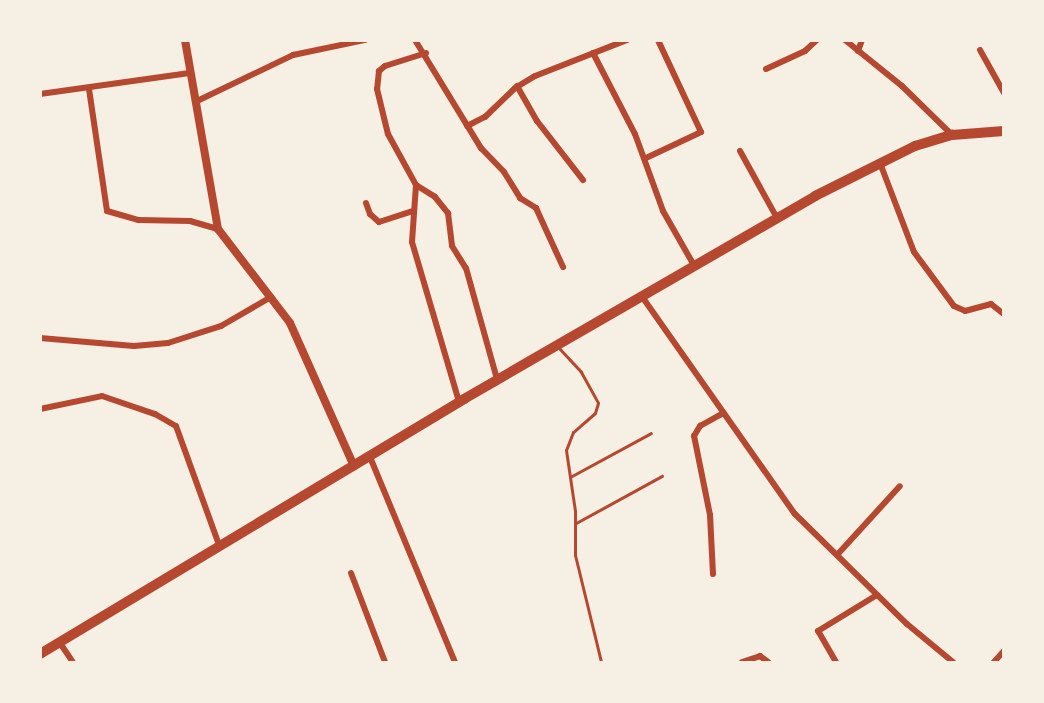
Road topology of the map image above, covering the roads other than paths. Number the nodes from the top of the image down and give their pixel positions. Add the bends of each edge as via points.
1 (185, 40) edge
2 (325, 40) edge
3 (365, 40) edge
4 (415, 40) edge
5 (627, 40) edge
6 (658, 40) edge
7 (817, 40) edge
8 (845, 40) edge
9 (862, 40) edge
10 (328, 49) junction
11 (980, 50) dead end
12 (858, 51) junction
13 (426, 53) junction
14 (593, 53) junction
15 (766, 69) dead end
16 (190, 73) junction
17 (517, 87) junction
18 (88, 89) junction
19 (1004, 93) edge
20 (40, 94) edge
21 (194, 102) junction
22 (467, 126) junction
23 (1004, 130) edge
24 (952, 135) junction
25 (740, 151) dead end
26 (646, 158) junction
27 (880, 163) junction
28 (584, 180) dead end
29 (416, 185) junction
30 (366, 203) dead end
31 (413, 212) junction
32 (777, 218) junction
33 (218, 229) junction
34 (563, 267) dead end
35 (695, 267) junction
36 (271, 297) junction
37 (643, 298) junction
38 (1004, 314) edge
39 (40, 338) edge
40 (557, 346) junction
41 (498, 379) junction
42 (459, 402) junction
43 (40, 409) edge
44 (723, 413) junction
45 (651, 433) dead end
46 (370, 457) junction
47 (354, 466) junction
48 (663, 476) dead end
49 (570, 477) junction
50 (900, 486) dead end
51 (576, 523) junction
52 (219, 545) junction
53 (837, 555) junction
54 (351, 573) dead end
55 (713, 574) dead end
56 (877, 595) junction
57 (60, 643) junction
58 (1004, 651) edge
59 (40, 654) edge
60 (74, 663) edge
61 (385, 663) edge
62 (455, 663) edge
63 (601, 663) edge
64 (742, 663) edge
65 (768, 663) edge
66 (836, 663) edge
67 (953, 663) edge
68 (994, 663) edge

1 - 16 street
2 - 10 street
3 - 10 street
4 - 13 street
5 - 14 street
6 - 26 street via 701,132
7 - 15 street via 805,51
8 - 12 street
9 - 12 street
10 - 21 street via 283,59
11 - 19 street
12 - 24 street via 902,86
13 - 22 street
13 - 29 street via 385,66 376,79 388,134
14 - 17 street
14 - 26 street
16 - 18 street
16 - 21 street
17 - 22 street via 485,117
17 - 28 street via 537,121
18 - 20 street
18 - 33 street via 107,211 139,220 190,221
21 - 33 street
22 - 34 street via 515,192 536,208
23 - 24 highway
24 - 27 highway via 915,146
25 - 32 street
26 - 35 street via 663,211
27 - 32 highway
27 - 38 street via 914,252 954,306 965,311 991,304
29 - 31 street
29 - 41 street via 435,196 448,213 452,246 466,268
30 - 31 street via 379,222
31 - 42 street via 412,242
32 - 35 highway
33 - 36 street
35 - 37 highway
36 - 39 street via 221,326 168,343 134,346
36 - 47 street via 308,359
37 - 40 highway
37 - 44 street
40 - 41 highway
40 - 49 lane via 581,372 598,403 595,413 568,440
41 - 42 highway
42 - 46 highway
43 - 52 street via 102,396 155,414 176,426
44 - 53 street via 795,514
44 - 55 street via 700,426 694,436 710,515
45 - 49 lane
46 - 47 highway
46 - 62 street
47 - 52 highway
48 - 51 lane
49 - 51 lane
50 - 53 street
51 - 63 lane via 575,555
52 - 57 highway
53 - 56 street
54 - 61 street
56 - 66 street via 818,631
56 - 67 street
57 - 59 highway
57 - 60 street
58 - 68 street
64 - 65 street via 754,656

